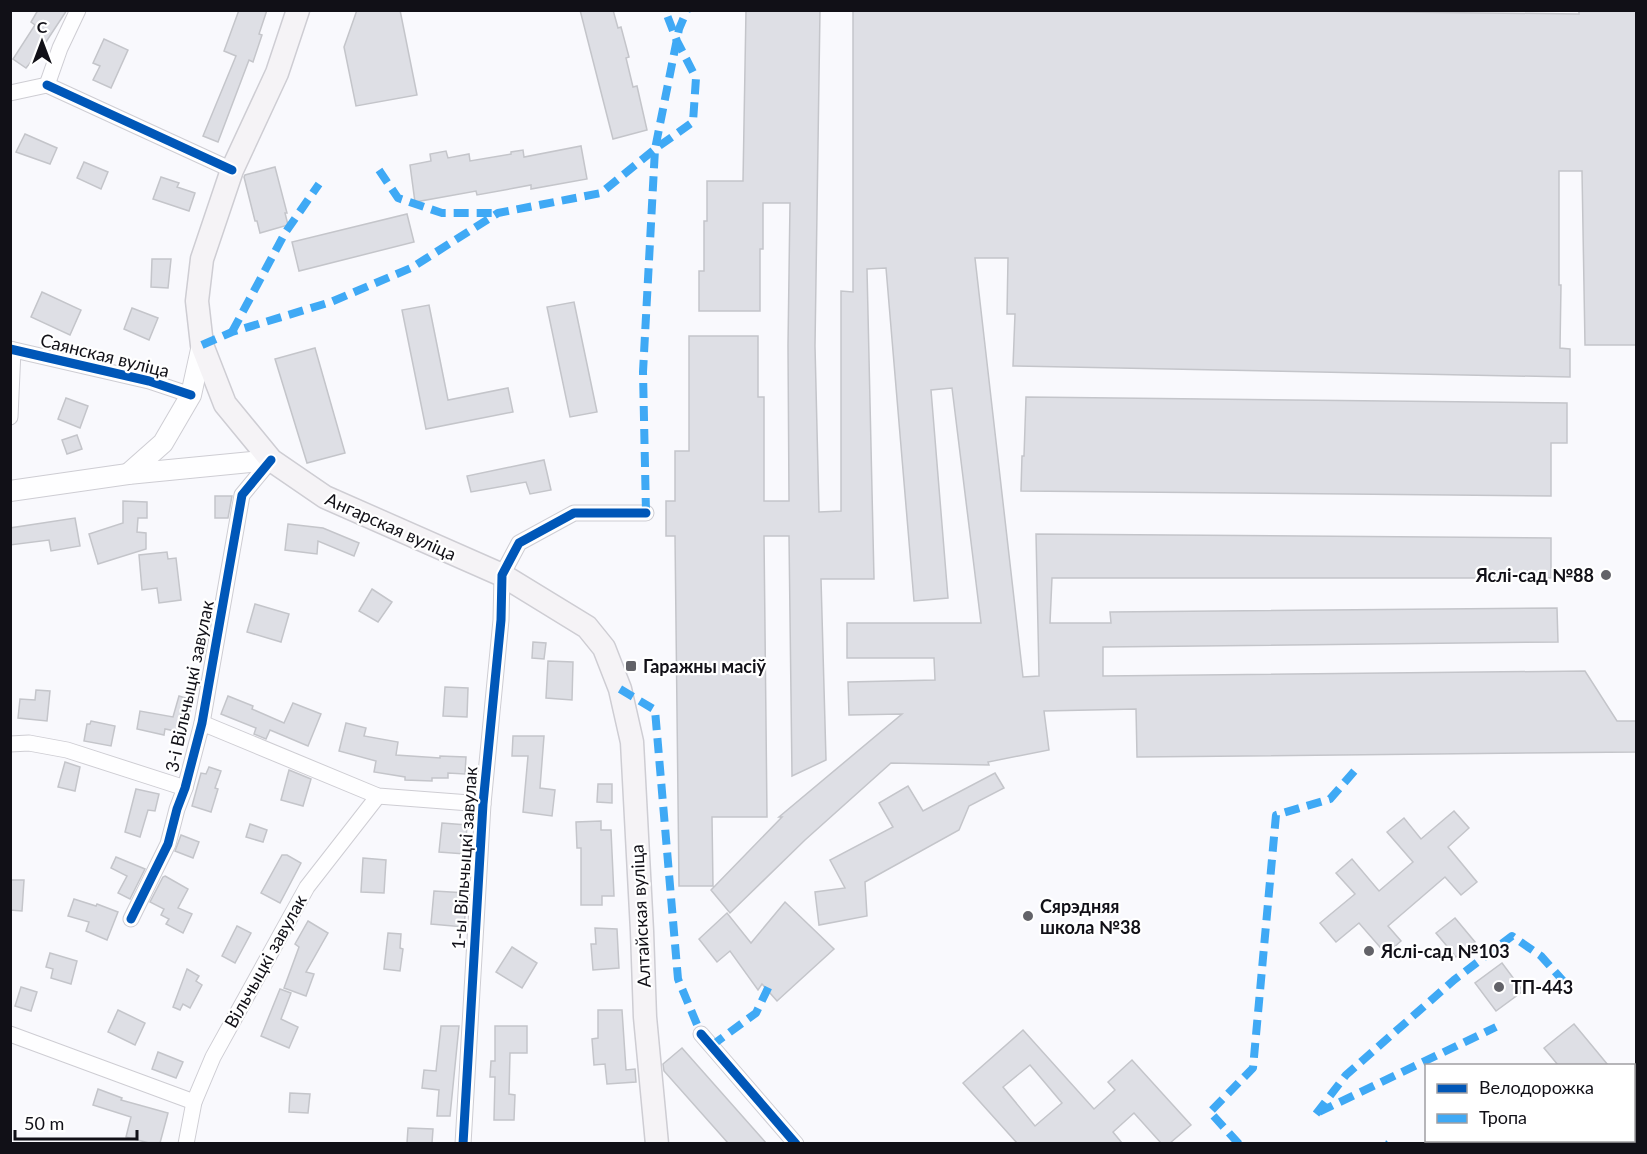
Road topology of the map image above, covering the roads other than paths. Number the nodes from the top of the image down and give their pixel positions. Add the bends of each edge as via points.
1 (78, 10) edge
2 (298, 10) edge
3 (47, 85) junction
4 (10, 93) edge
5 (232, 170) junction
6 (202, 345) junction
7 (12, 350) edge
8 (191, 394) junction
9 (10, 417) edge
10 (271, 460) junction
11 (128, 474) junction
12 (10, 491) edge
13 (646, 513) dead end
14 (502, 575) junction
15 (620, 689) joint
16 (202, 723) junction
17 (10, 744) edge
18 (185, 788) junction
19 (378, 796) junction
20 (483, 804) junction
21 (130, 919) dead end
22 (10, 1034) edge
23 (701, 1034) dead end
24 (194, 1102) junction
25 (186, 1143) edge
26 (463, 1143) edge
27 (657, 1143) edge
28 (795, 1143) edge

1 - 3 street
2 - 5 main road via 277,73
3 - 4 street
3 - 5 street
5 - 6 main road via 200,272 197,301
6 - 8 street
6 - 10 main road via 225,404
7 - 8 street, Саянская вуліца
7 - 9 street
8 - 11 street via 163,443
10 - 11 street
10 - 14 main road, Ангарская вуліца via 325,497
10 - 16 street, 3-і Вільчыцкі завулак via 242,495
11 - 12 street
13 - 14 street via 574,513 519,543
14 - 15 main road, Ангарская вуліца via 587,627 604,648
14 - 20 street, 1-ы Вільчыцкі завулак
15 - 27 main road, Алтайская вуліца via 632,742 645,1017
16 - 18 street, 3-і Вільчыцкі завулак
16 - 19 street
17 - 18 street via 67,750
18 - 21 street, 3-і Вільчыцкі завулак via 168,844
19 - 20 street
19 - 24 street, Вільчыцкі завулак via 307,887 213,1057
20 - 26 street, 1-ы Вільчыцкі завулак
22 - 24 street
23 - 28 street
24 - 25 street, Вільчыцкі завулак

